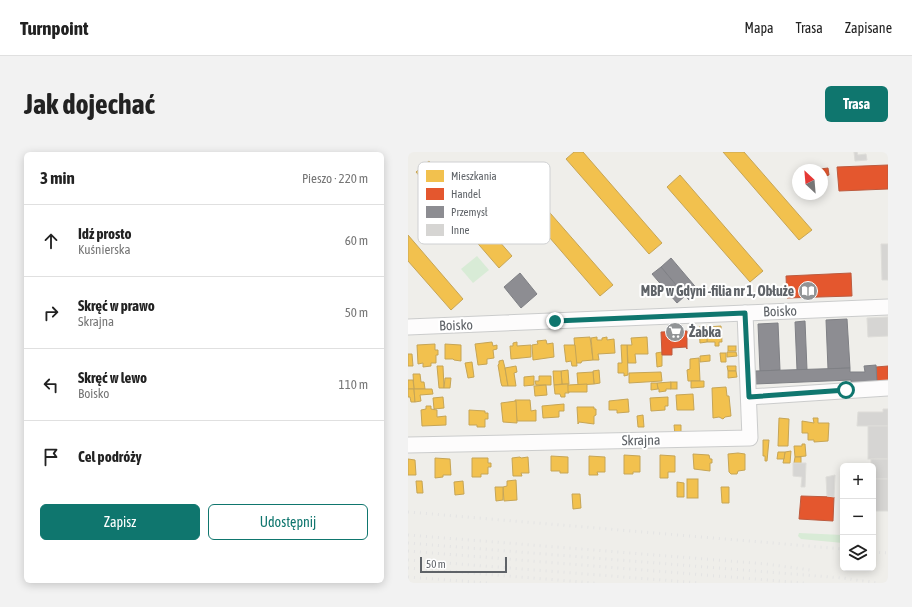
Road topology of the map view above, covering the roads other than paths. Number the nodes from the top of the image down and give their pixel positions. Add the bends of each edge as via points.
1 (888, 307) edge
2 (745, 313) junction
3 (408, 327) edge
4 (888, 388) edge
5 (749, 397) junction
6 (408, 445) edge

1 - 2 street, Boisko
2 - 3 street, Boisko
2 - 5 street, Skrajna
4 - 5 street
5 - 6 street, Skrajna via 750,438

